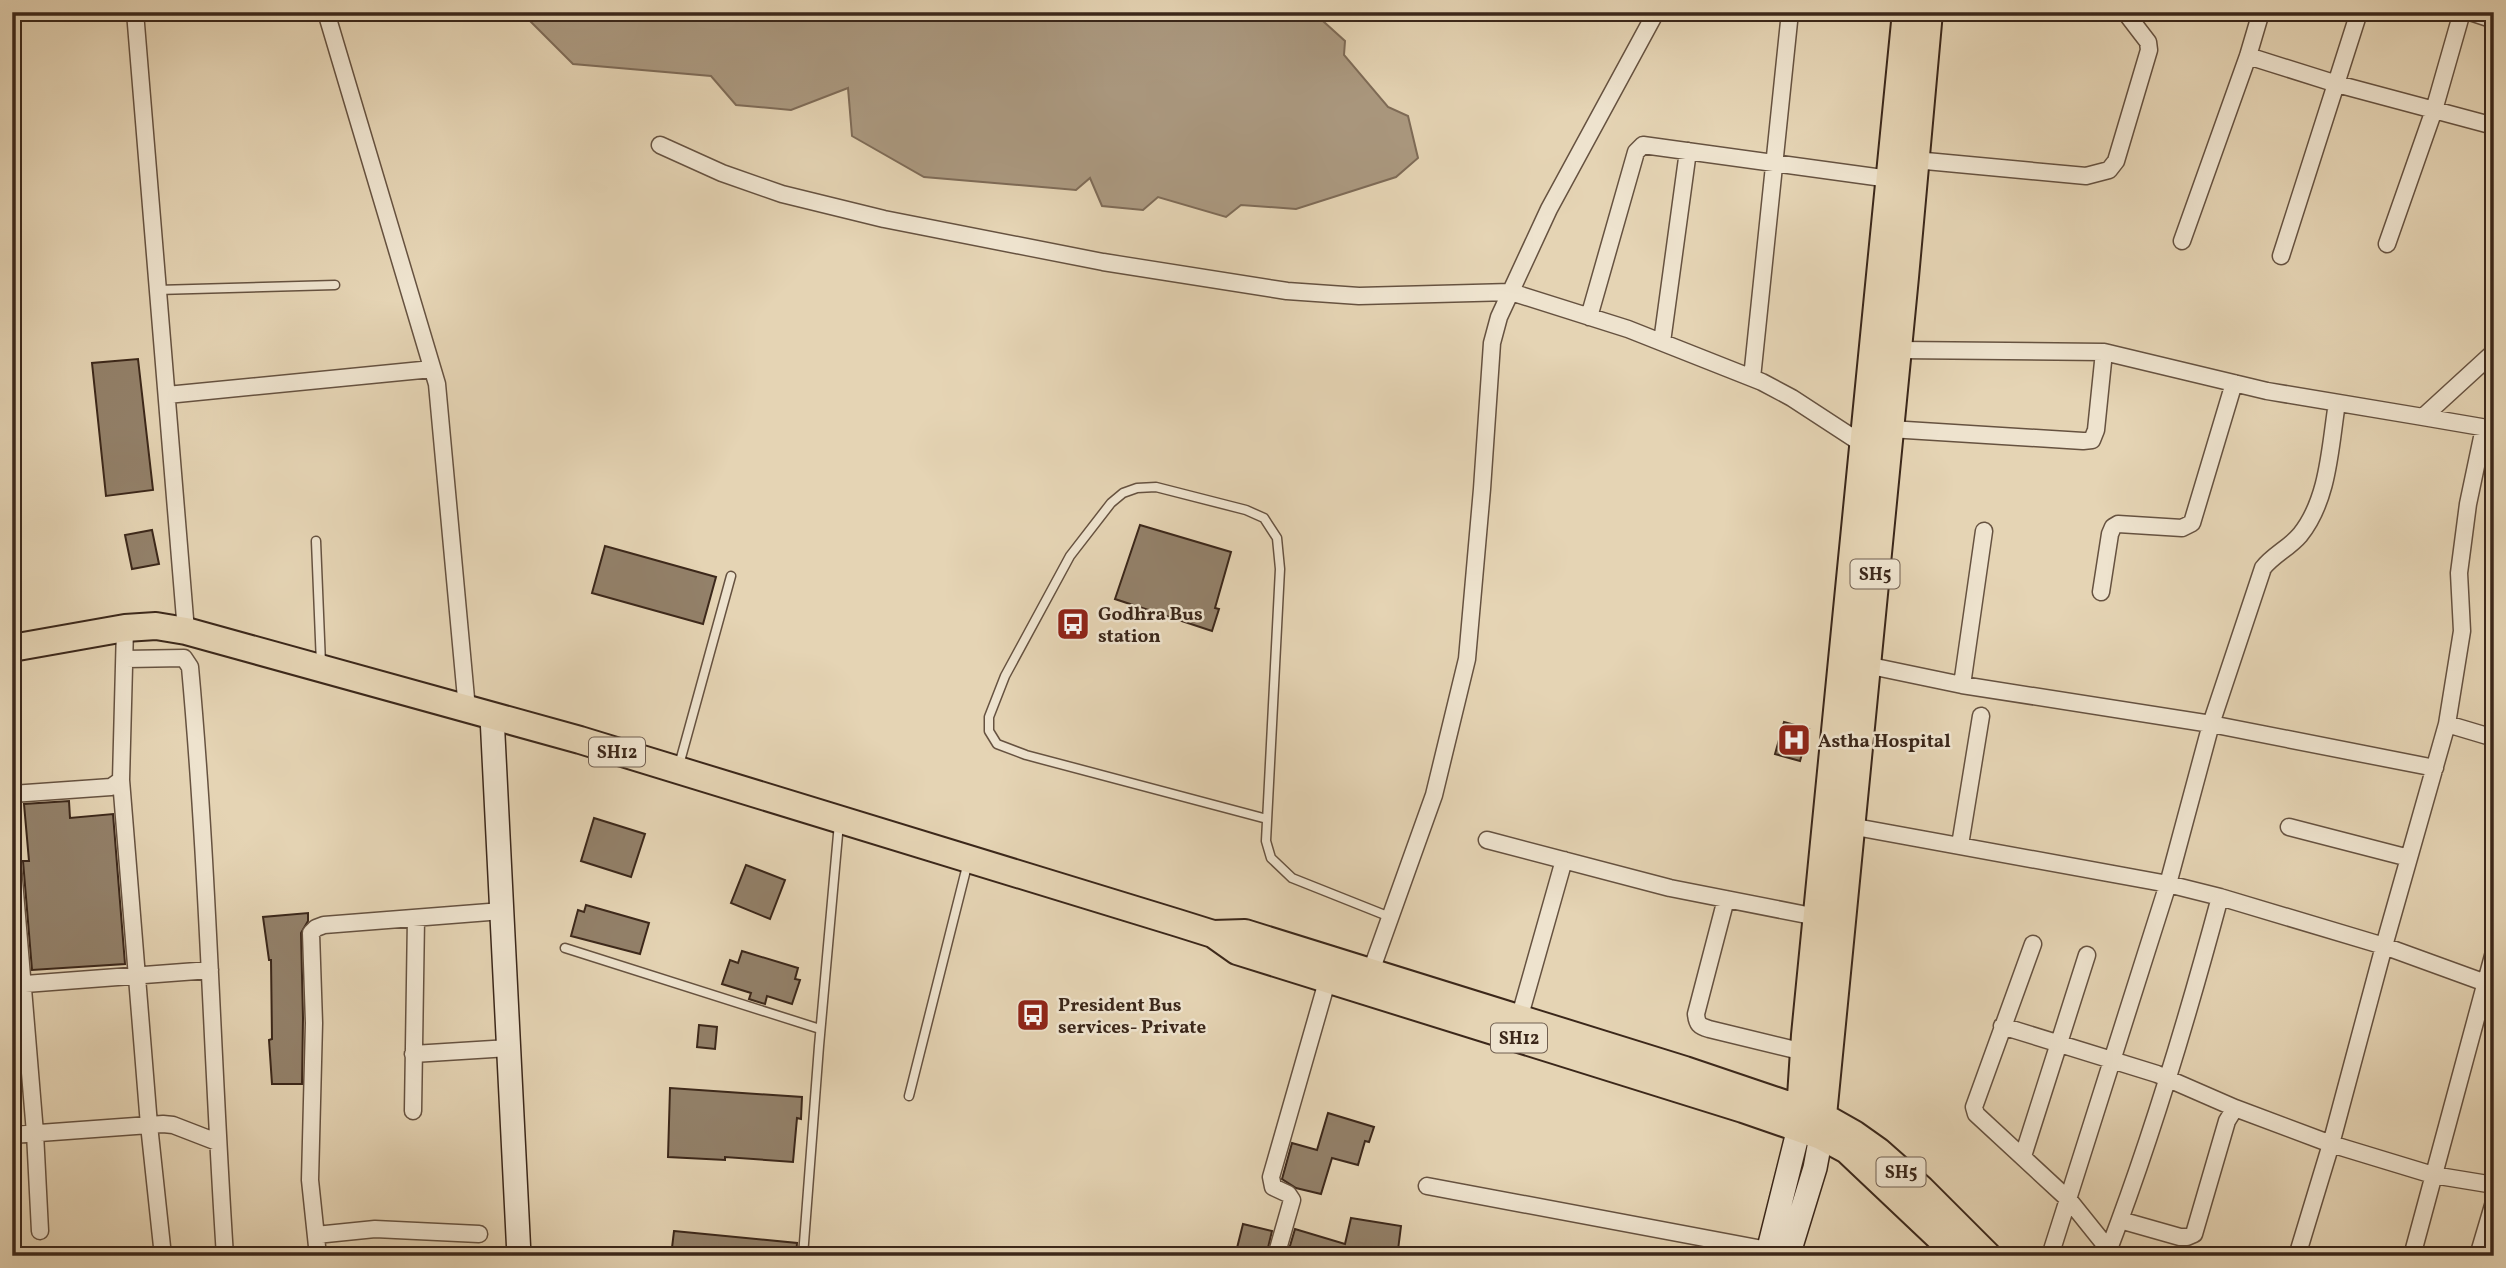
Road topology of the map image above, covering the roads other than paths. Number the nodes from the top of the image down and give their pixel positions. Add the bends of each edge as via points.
1 (135, 12) edge
2 (326, 12) edge
3 (1656, 12) edge
4 (1790, 12) edge
5 (2125, 12) edge
6 (2260, 12) edge
7 (2359, 12) edge
8 (2462, 12) edge
9 (2470, 12) edge
10 (1908, 13) edge
11 (2494, 20) edge
12 (2248, 56) junction
13 (2337, 84) junction
14 (2434, 110) junction
15 (2494, 126) edge
16 (660, 145) dead end
17 (1688, 151) junction
18 (1915, 160) junction
19 (1775, 163) junction
20 (1890, 179) junction
21 (2182, 241) dead end
22 (2387, 244) dead end
23 (2281, 256) dead end
24 (335, 285) dead end
25 (157, 290) junction
26 (1511, 292) junction
27 (1589, 317) junction
28 (1662, 342) junction
29 (1898, 350) junction
30 (2104, 352) junction
31 (2494, 352) edge
32 (432, 369) junction
33 (1752, 377) junction
34 (2234, 383) junction
35 (167, 395) junction
36 (2337, 403) junction
37 (2423, 417) junction
38 (2489, 428) edge
39 (1890, 429) junction
40 (1864, 445) junction
41 (1984, 531) dead end
42 (316, 541) dead end
43 (731, 576) dead end
44 (2101, 592) dead end
45 (125, 628) junction
46 (186, 631) junction
47 (12, 648) edge
48 (126, 659) junction
49 (1866, 665) junction
50 (321, 669) junction
51 (1962, 685) junction
52 (479, 713) junction
53 (1981, 716) dead end
54 (2211, 724) junction
55 (2447, 724) junction
56 (2494, 738) edge
57 (2435, 768) junction
58 (677, 770) junction
59 (121, 780) junction
60 (12, 794) edge
61 (840, 819) junction
62 (1267, 819) junction
63 (1850, 826) junction
64 (2288, 827) dead end
65 (1487, 840) dead end
66 (1960, 845) junction
67 (12, 856) edge
68 (2409, 858) junction
69 (969, 859) junction
70 (1564, 860) junction
71 (2168, 884) junction
72 (2220, 897) junction
73 (1726, 899) junction
74 (502, 911) junction
75 (1390, 917) junction
76 (1817, 917) junction
77 (416, 918) junction
78 (1213, 934) junction
79 (2033, 944) dead end
80 (2384, 946) junction
81 (565, 948) dead end
82 (2494, 952) edge
83 (2087, 955) dead end
84 (210, 970) junction
85 (1371, 971) junction
86 (136, 976) junction
87 (1328, 978) junction
88 (18, 984) edge
89 (2489, 984) edge
90 (1519, 1019) junction
91 (2003, 1026) junction
92 (820, 1029) junction
93 (2060, 1043) junction
94 (509, 1048) junction
95 (1804, 1052) junction
96 (414, 1054) junction
97 (2112, 1062) junction
98 (2168, 1079) junction
99 (909, 1096) dead end
100 (2235, 1108) junction
101 (413, 1111) dead end
102 (1811, 1122) junction
103 (149, 1125) junction
104 (35, 1133) junction
105 (12, 1135) edge
106 (217, 1142) junction
107 (2331, 1144) junction
108 (2023, 1156) junction
109 (2433, 1175) junction
110 (2494, 1185) edge
111 (1427, 1186) dead end
112 (2069, 1200) junction
113 (2494, 1202) edge
114 (2120, 1220) junction
115 (40, 1231) dead end
116 (479, 1234) dead end
117 (316, 1235) junction
118 (2111, 1252) edge
119 (1774, 1254) edge
120 (163, 1256) edge
121 (225, 1256) edge
122 (318, 1256) edge
123 (519, 1256) edge
124 (803, 1256) edge
125 (1276, 1256) edge
126 (1959, 1256) edge
127 (1988, 1256) edge
128 (2050, 1256) edge
129 (2297, 1256) edge
130 (2412, 1256) edge
131 (2478, 1256) edge

1 - 25 street
2 - 32 street
3 - 26 street via 1549,209
4 - 19 street
5 - 18 street via 2149,50 2116,161 2109,170 2086,176
6 - 12 street
7 - 13 street
8 - 14 street
9 - 11 street
10 - 18 main road, SH5
10 - 20 main road, SH5
12 - 13 street
12 - 21 street
13 - 14 street
13 - 23 street
14 - 15 street
14 - 22 street
16 - 26 street via 782,194 884,219 1103,261 1287,291 1359,296
17 - 19 street
17 - 27 street via 1646,145 1636,152
17 - 28 street
18 - 29 main road, SH5
19 - 20 street
19 - 33 street
20 - 40 main road, SH5
24 - 25 lane
25 - 35 street
26 - 27 street
26 - 75 street via 1492,343 1467,659 1434,795
27 - 28 street
28 - 33 street
29 - 30 street
29 - 39 main road, SH5
30 - 34 street
30 - 39 street via 2092,440
31 - 37 street
32 - 35 street
32 - 52 street
33 - 40 street
34 - 36 street
34 - 44 street via 2192,523 2182,528 2126,523 2113,527
35 - 46 street
36 - 37 street
36 - 54 street via 2324,486 2299,536 2263,568
37 - 38 street
38 - 55 street via 2468,504 2459,573 2462,631
39 - 49 main road, SH5
40 - 76 main road, SH5
41 - 51 street
42 - 50 lane
43 - 58 lane
45 - 46 main road, SH12 via 156,626
45 - 47 main road, SH12
45 - 48 street
46 - 50 main road, SH12
48 - 59 street
48 - 84 street via 184,658 190,667
49 - 51 street
49 - 63 main road, SH5
50 - 52 main road, SH12
51 - 54 street
52 - 58 main road, SH12
52 - 74 street
53 - 66 street
54 - 57 street
54 - 71 street
55 - 56 street
55 - 57 street
57 - 68 street
58 - 61 main road, SH12
59 - 60 street via 111,787
59 - 86 street
61 - 69 main road, SH12
61 - 92 lane
62 - 62 lane via 1280,569 1277,538 1264,518 1246,510 1156,487 1123,493 1070,556 1005,676 989,717 989,731 997,744 1026,755
62 - 75 lane via 1271,858 1292,878
63 - 66 street
63 - 102 main road, SH5 via 1828,1041
64 - 68 street
65 - 70 street
66 - 71 street
67 - 88 street
68 - 80 street
69 - 78 main road, SH12
69 - 99 lane
70 - 73 street
70 - 90 street
71 - 72 street
71 - 97 street
72 - 80 street
72 - 98 street
73 - 76 street
73 - 95 street via 1697,1022 1709,1029
74 - 77 street
74 - 94 street
75 - 85 street
76 - 95 main road, SH5
77 - 96 street
77 - 117 street via 324,925 311,933 310,1180
78 - 85 main road, SH12 via 1245,933
78 - 87 main road, SH12 via 1237,951
79 - 91 street
80 - 89 street
80 - 107 street
81 - 92 lane
82 - 89 street
83 - 93 street
84 - 86 street
84 - 106 street
85 - 90 main road, SH12
86 - 88 street
86 - 103 street
87 - 102 main road, SH12
87 - 125 street via 1271,1177 1273,1187 1292,1200
88 - 104 street
89 - 109 street
90 - 102 main road, SH12 via 1672,1066
91 - 93 street
91 - 108 street via 1974,1107 1976,1114
92 - 124 lane
93 - 97 street
93 - 108 street
94 - 96 street
94 - 123 street
95 - 102 main road, SH5
96 - 101 street
97 - 98 street
97 - 112 street
98 - 100 street
98 - 114 street
100 - 107 street
100 - 114 street via 2193,1234 2180,1237
102 - 119 street via 1815,1168
102 - 126 main road, SH5
102 - 127 main road, SH5 via 1854,1134 1878,1151
103 - 104 street
103 - 106 street via 173,1125
103 - 120 street
104 - 105 street
104 - 115 street
106 - 121 street
107 - 109 street
107 - 129 street
108 - 112 street
109 - 110 street
109 - 130 street
111 - 119 street
112 - 118 street
112 - 128 street
113 - 131 street
114 - 118 street
116 - 117 street via 375,1230
117 - 122 street

